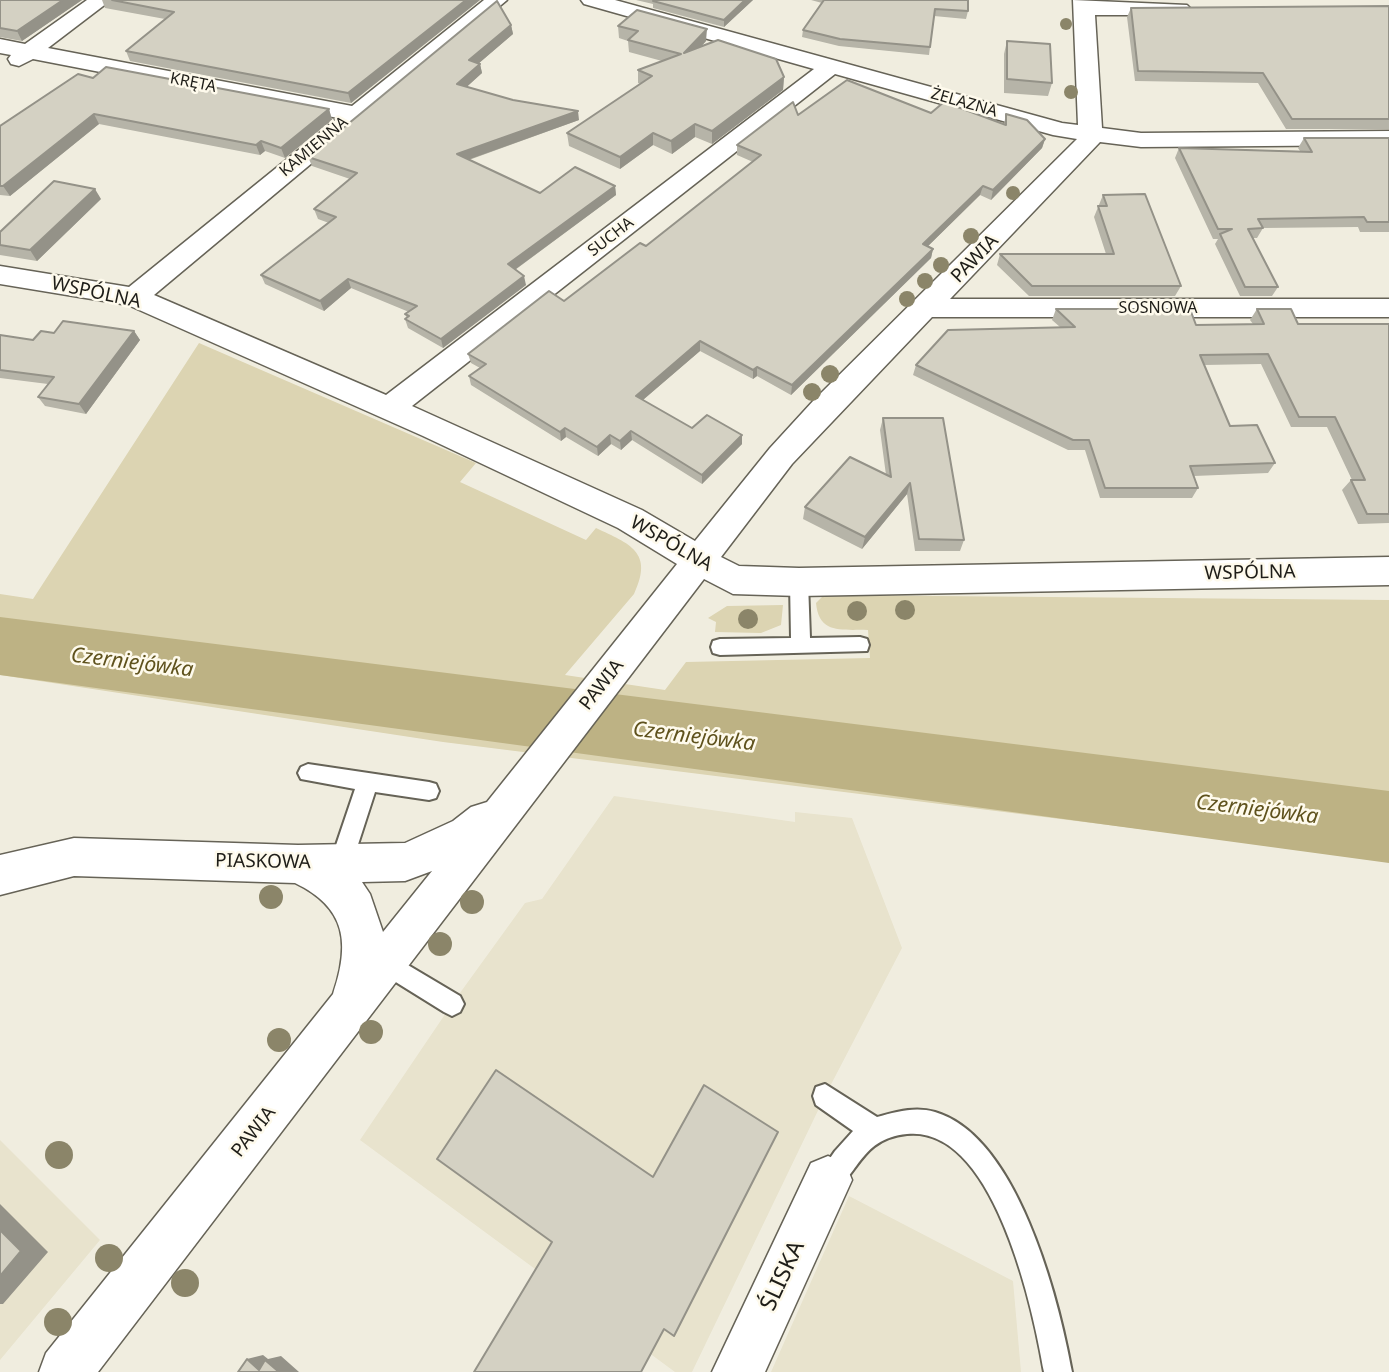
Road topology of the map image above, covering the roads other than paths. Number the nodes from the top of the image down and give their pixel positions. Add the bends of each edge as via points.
1 (101, 0) edge
2 (496, 0) edge
3 (591, 0) edge
4 (1083, 5) edge
5 (1202, 8) edge
6 (0, 46) edge
7 (31, 51) junction
8 (833, 65) junction
9 (0, 71) edge
10 (355, 114) junction
11 (1090, 135) junction
12 (1389, 138) edge
13 (0, 275) edge
14 (134, 297) junction
15 (926, 308) junction
16 (1389, 308) edge
17 (388, 408) junction
18 (699, 560) junction
19 (1389, 571) edge
20 (799, 582) junction
21 (860, 645) dead end
22 (801, 646) junction
23 (720, 647) dead end
24 (309, 773) dead end
25 (368, 782) junction
26 (521, 787) junction
27 (429, 791) dead end
28 (341, 863) junction
29 (298, 864) junction
30 (0, 875) edge
31 (386, 963) junction
32 (452, 1004) dead end
33 (348, 1012) junction
34 (825, 1096) dead end
35 (875, 1131) junction
36 (828, 1180) joint
37 (65, 1372) edge
38 (738, 1372) edge
39 (1058, 1372) edge

1 - 7 street
2 - 10 street, KAMIENNA
3 - 8 street, ŻELAZNA
4 - 5 street
4 - 11 street
6 - 7 street, KRĘTA
7 - 9 street
7 - 10 street, KRĘTA
8 - 11 street, ŻELAZNA
8 - 17 street, SUCHA
10 - 14 street, KAMIENNA
11 - 12 street, ŻELAZNA via 1141,140
11 - 15 street, PAWIA via 1087,144
13 - 14 street, WSPÓLNA
14 - 17 street, WSPÓLNA
15 - 16 street, SOSNOWA
15 - 18 street, PAWIA via 780,456
17 - 18 street, WSPÓLNA via 630,519
18 - 20 street, WSPÓLNA via 733,580
18 - 26 street, PAWIA
19 - 20 street, WSPÓLNA
20 - 22 lane
21 - 22 lane
22 - 23 lane
24 - 25 lane
25 - 27 lane
25 - 28 lane
26 - 28 street, PIASKOWA via 467,834 437,850 405,862
26 - 31 street, PAWIA
28 - 29 street, PIASKOWA
29 - 30 street, PIASKOWA via 74,857
29 - 33 street via 335,883 353,902 360,918 365,951
31 - 32 lane
31 - 33 street, PAWIA
33 - 37 street, PAWIA
34 - 35 lane
35 - 36 lane via 853,1148
35 - 39 lane via 909,1122 936,1124 964,1140 990,1168 1035,1277
36 - 38 street, ŚLISKA

